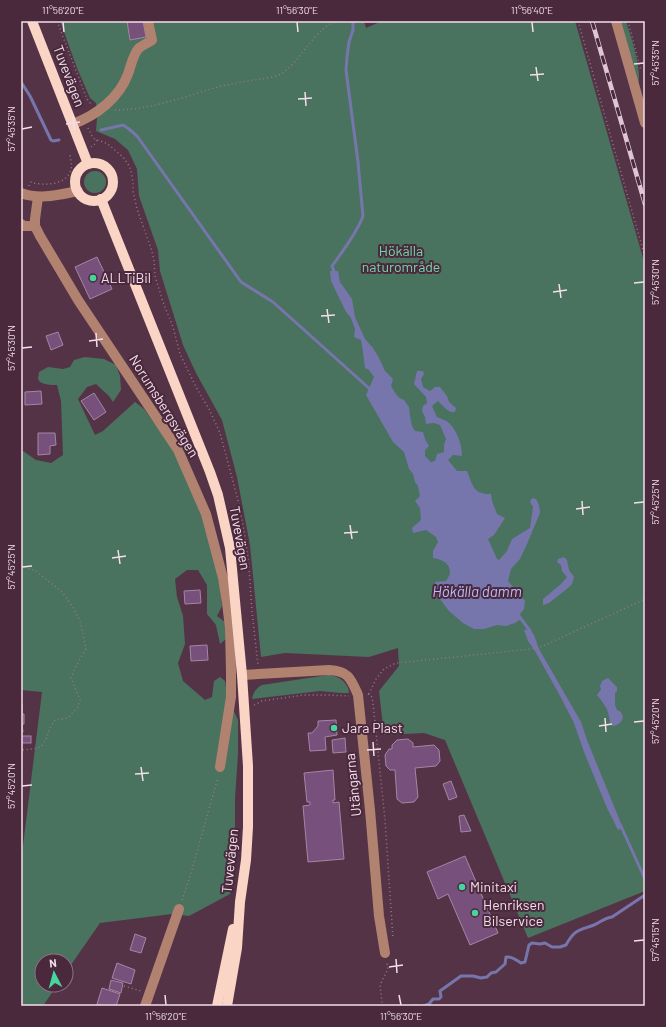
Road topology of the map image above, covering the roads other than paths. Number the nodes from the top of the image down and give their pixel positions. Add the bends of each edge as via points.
1 (32, 21) edge
2 (148, 21) edge
3 (616, 21) edge
4 (645, 123) edge
5 (72, 124) junction
6 (88, 164) junction
7 (78, 191) junction
8 (23, 193) edge
9 (38, 197) junction
10 (101, 199) junction
11 (21, 224) edge
12 (35, 226) junction
13 (242, 675) junction
14 (220, 767) road end
15 (240, 902) junction
16 (179, 909) road end
17 (385, 953) dead end
18 (145, 1006) edge
19 (217, 1006) edge
20 (227, 1006) edge

1 - 5 main road, Tuvevägen
2 - 5 street via 152,40 139,48 118,93 101,109
3 - 4 street
5 - 6 main road, Tuvevägen
6 - 7 main road via 78,173 75,182
6 - 10 main road via 103,165 112,175 112,190
7 - 9 street
7 - 10 main road via 88,200
8 - 9 street
9 - 12 street
10 - 13 main road, Tuvevägen via 218,495 230,548
11 - 12 street
12 - 14 street, Norumsbergsvägen via 78,300 178,450 206,514 223,578 230,628 231,697
13 - 15 main road, Tuvevägen via 248,766 248,826
13 - 17 street, Utängarna via 337,670 349,676 352,681 358,695
15 - 19 main road, Tuvevägen
15 - 20 main road, Tuvevägen via 237,948
16 - 18 street

